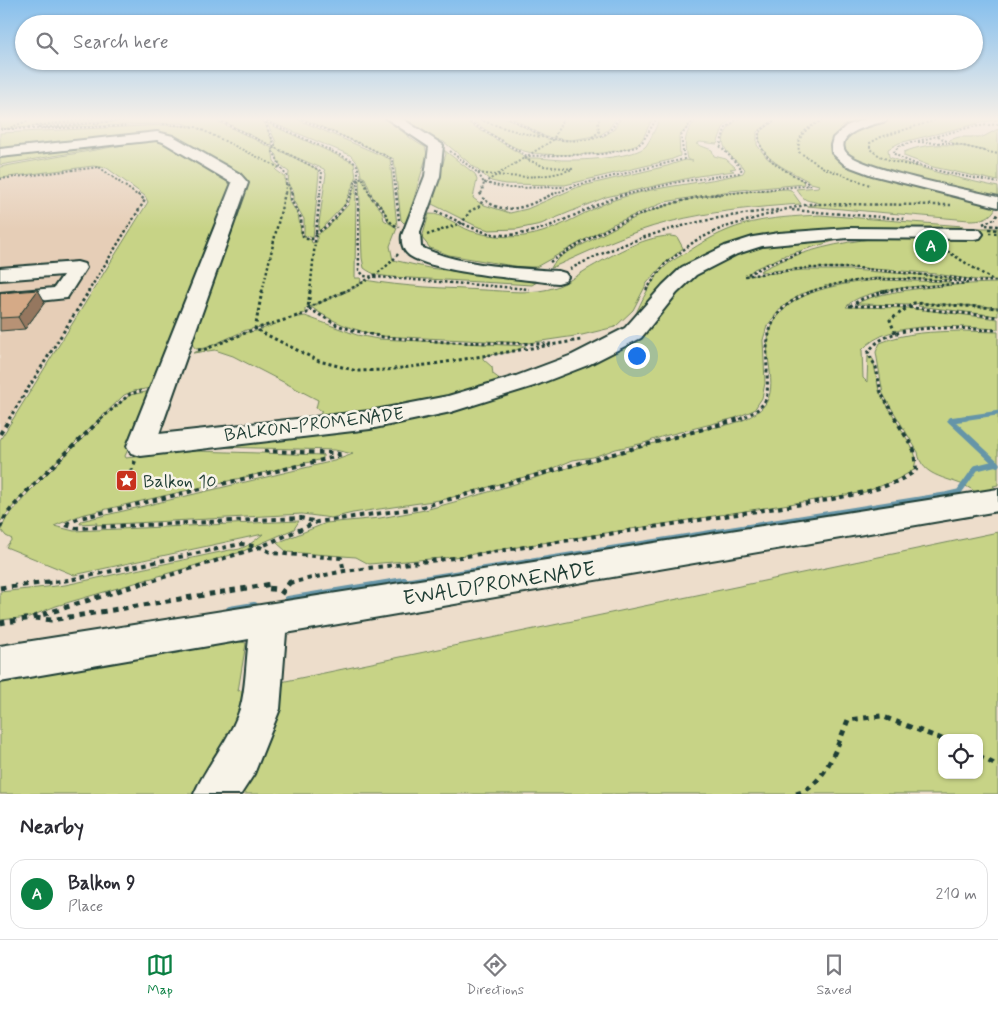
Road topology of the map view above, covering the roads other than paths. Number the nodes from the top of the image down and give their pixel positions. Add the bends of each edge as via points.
1 (196, 155) edge
2 (437, 155) edge
3 (842, 155) edge
4 (998, 202) edge
5 (977, 229) road end
6 (0, 274) edge
7 (558, 277) road end
8 (0, 300) edge
9 (998, 500) edge
10 (270, 611) junction
11 (0, 664) edge
12 (216, 794) edge

1 - 5 lane, BALKON-PROMENADE via 240,183 141,446 370,420 451,404 525,381 580,360 634,333 670,289 689,272 731,250 780,238 917,226
2 - 7 lane via 407,241 414,250 423,256 486,268
3 - 4 lane via 850,162 877,172
6 - 8 lane via 77,268 60,294
9 - 10 lane, EWALDPROMENADE
10 - 11 lane, EWALDPROMENADE
10 - 12 lane via 260,709 238,760

